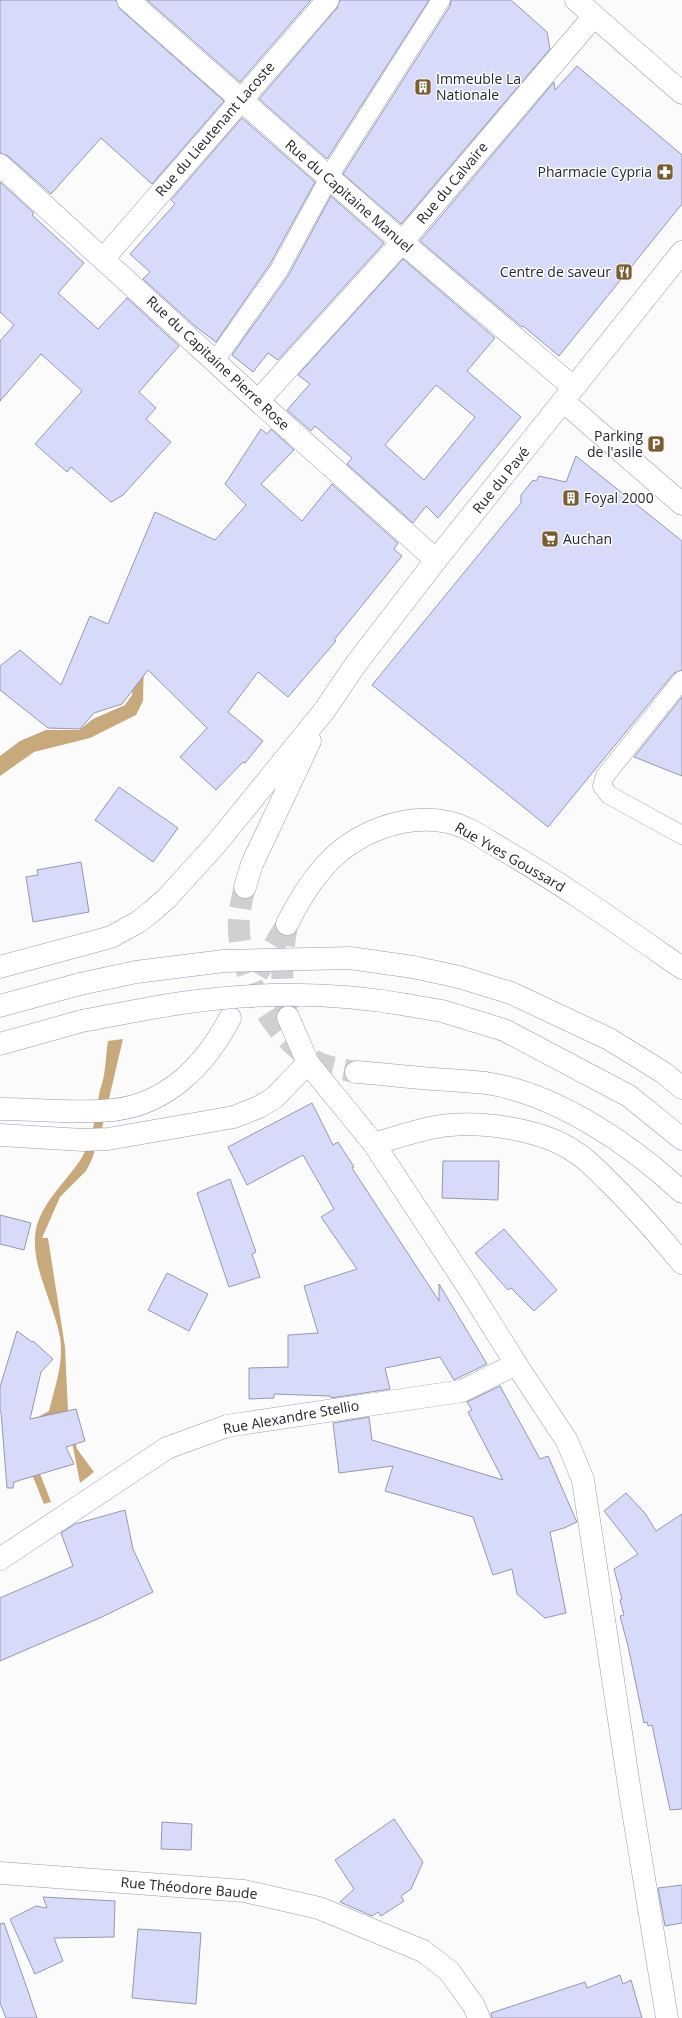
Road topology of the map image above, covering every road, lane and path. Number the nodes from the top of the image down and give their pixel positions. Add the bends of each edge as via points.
1 (128, 0) edge
2 (328, 0) edge
3 (441, 0) edge
4 (576, 0) edge
5 (594, 16) junction
6 (682, 93) edge
7 (240, 100) junction
8 (0, 165) edge
9 (329, 179) junction
10 (402, 242) junction
11 (682, 252) edge
12 (104, 258) junction
13 (215, 361) junction
14 (568, 394) junction
15 (258, 401) junction
16 (682, 504) edge
17 (436, 560) junction
18 (682, 680) edge
19 (324, 711) junction
20 (682, 835) edge
21 (245, 887) tunnel mouth
22 (287, 924) dead end
23 (0, 967) edge
24 (682, 968) edge
25 (0, 1006) edge
26 (288, 1017) tunnel mouth
27 (230, 1018) dead end
28 (0, 1044) edge
29 (308, 1063) junction
30 (356, 1072) tunnel mouth
31 (682, 1088) edge
32 (0, 1109) edge
33 (0, 1135) edge
34 (682, 1139) edge
35 (374, 1144) junction
36 (680, 1192) edge
37 (682, 1263) edge
38 (516, 1364) junction
39 (0, 1559) edge
40 (0, 1873) edge
41 (480, 2018) edge
42 (667, 2018) edge

1 - 7 main road, Rue du Capitaine Manuel
2 - 7 main road, Rue du Lieutenant Lacoste
3 - 9 lane
4 - 5 main road
5 - 6 main road
5 - 10 main road, Rue du Calvaire
7 - 9 main road, Rue du Capitaine Manuel
7 - 12 main road, Rue du Lieutenant Lacoste
8 - 12 main road, Rue du Capitaine Pierre Rose
9 - 10 main road, Rue du Capitaine Manuel
9 - 13 lane via 279,270
10 - 14 main road, Rue du Capitaine Manuel
10 - 15 main road, Rue du Calvaire
11 - 14 main road, Rue du Pavé
12 - 13 main road, Rue du Capitaine Pierre Rose
13 - 15 main road, Rue du Capitaine Pierre Rose
14 - 16 main road, Rue du Capitaine Manuel
14 - 17 main road, Rue du Pavé
15 - 17 main road, Rue du Capitaine Pierre Rose
17 - 19 main road, Rue du Pavé via 356,664
18 - 20 lane via 605,776 602,786 609,795
19 - 21 main road via 252,864
19 - 23 main road via 216,844 152,912 111,936
22 - 24 main road, Rue Yves Goussard via 323,868 358,840 396,823 416,819 450,822 523,861
25 - 31 main road, bridge via 136,972 224,961 350,958 413,967 511,993 609,1039 664,1073
26 - 29 main road
27 - 32 main road via 216,1044 186,1077 172,1089 144,1102 114,1110 79,1112
28 - 34 main road, bridge via 82,1021 183,1003 272,995 336,995 442,1012 504,1030 629,1096
29 - 33 main road via 274,1098 234,1118 108,1139
29 - 35 main road
30 - 36 main road via 486,1083 527,1094 564,1109 596,1127 655,1168
35 - 37 main road via 448,1125 467,1124 520,1131 550,1139 575,1152 592,1166 635,1207
35 - 38 main road
38 - 39 main road, Rue Alexandre Stellio via 462,1390 227,1426 167,1448
38 - 42 main road via 567,1441 583,1480 632,1807
40 - 41 main road, Rue Théodore Baude via 244,1891 319,1908 423,1950 448,1971

